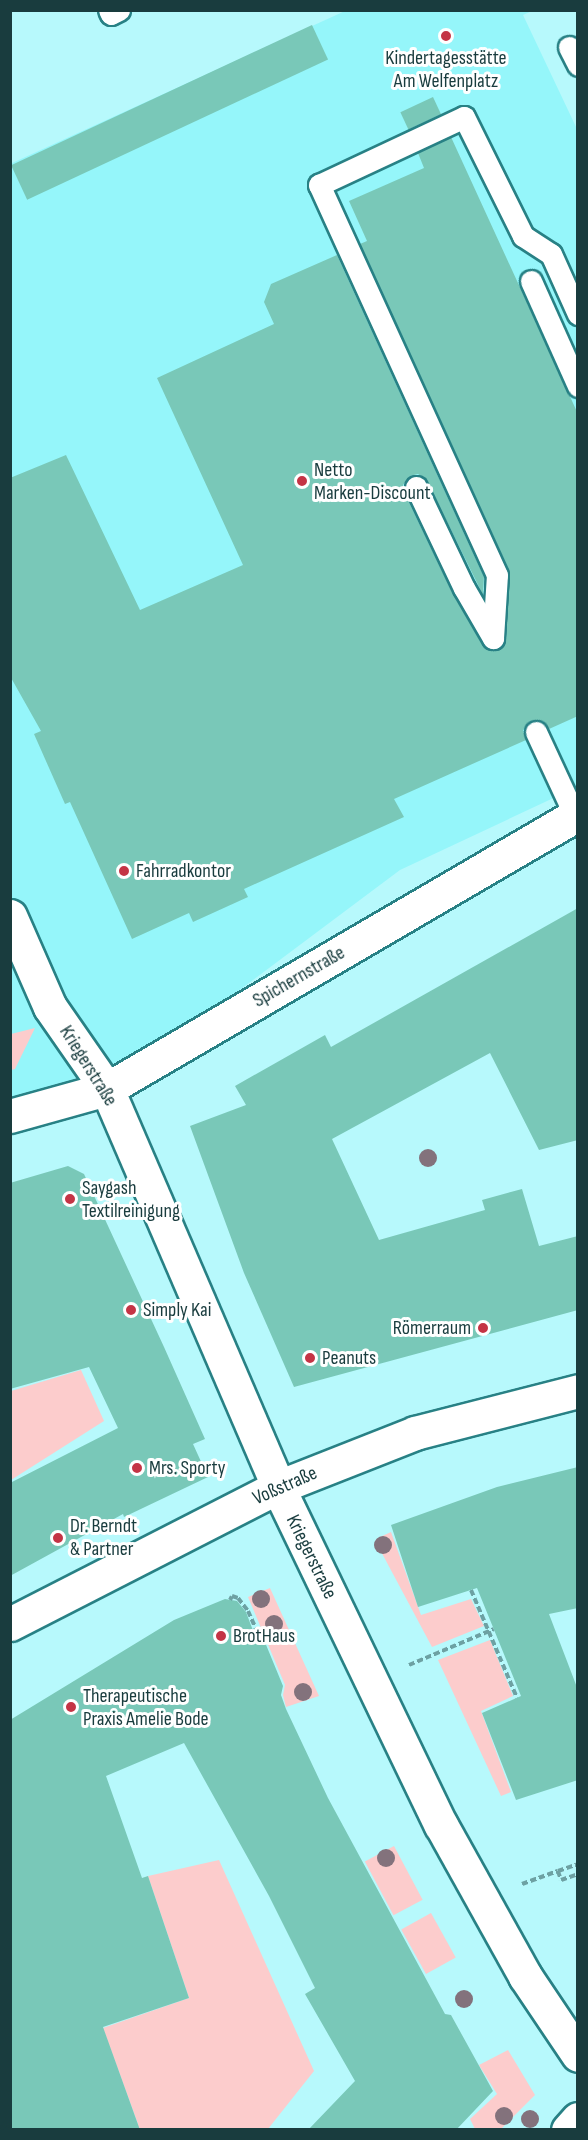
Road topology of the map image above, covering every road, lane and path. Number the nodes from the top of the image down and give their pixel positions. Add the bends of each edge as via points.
1 (109, 10) edge
2 (118, 10) edge
3 (531, 281) dead end
4 (578, 314) edge
5 (578, 386) edge
6 (416, 487) dead end
7 (536, 732) dead end
8 (576, 815) edge
9 (10, 916) edge
10 (107, 1089) junction
11 (10, 1116) edge
12 (578, 1391) edge
13 (278, 1487) junction
14 (471, 1590) dead end
15 (230, 1600) dead end
16 (10, 1624) edge
17 (491, 1629) junction
18 (259, 1636) dead end
19 (371, 1682) junction
20 (517, 1698) dead end
21 (578, 1864) edge
22 (558, 1871) junction
23 (578, 1874) edge
24 (483, 1899) junction
25 (578, 2055) edge
26 (578, 2119) edge
27 (568, 2130) edge

1 - 2 lane via 111,14
3 - 5 lane
4 - 6 lane via 551,254 523,236 464,117 319,185 497,574 493,638 464,588
7 - 8 lane
8 - 10 street, Spichernstraße
9 - 10 street, Kriegerstraße via 50,1007
10 - 11 street, Spichernstraße
10 - 13 street, Kriegerstraße
12 - 13 street, Voßstraße via 415,1433
13 - 16 street, Voßstraße
13 - 19 street, Kriegerstraße
14 - 17 path
15 - 18 path via 232,1596 238,1598
17 - 19 path
17 - 20 path
19 - 24 street, Kriegerstraße via 441,1825
21 - 22 path
22 - 23 path via 561,1880
22 - 24 path
24 - 25 street, Kriegerstraße via 525,1976
26 - 27 street

